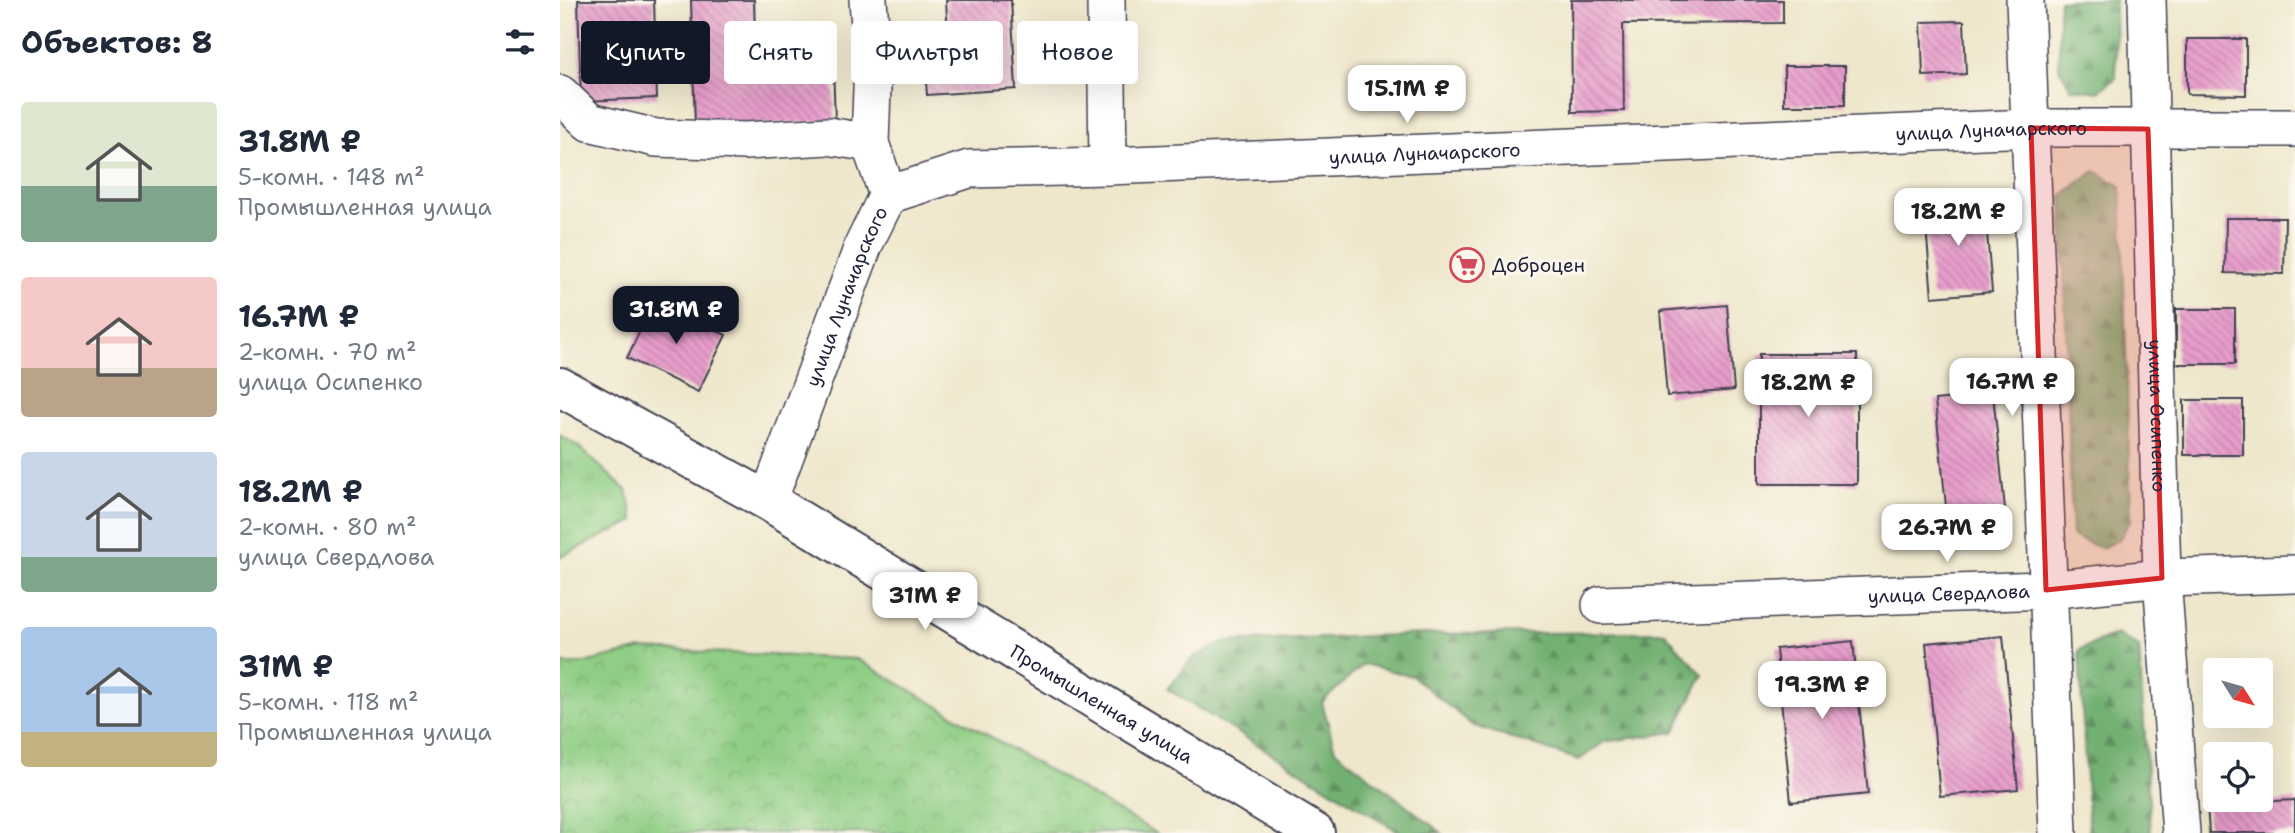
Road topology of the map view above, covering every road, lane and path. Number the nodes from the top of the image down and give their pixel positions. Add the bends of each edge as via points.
1 (868, 0) edge
2 (1106, 0) edge
3 (2025, 0) edge
4 (2147, 0) edge
5 (560, 94) edge
6 (2031, 128) junction
7 (2295, 128) edge
8 (2148, 129) junction
9 (870, 144) junction
10 (1108, 166) junction
11 (888, 195) junction
12 (560, 387) edge
13 (768, 501) junction
14 (2295, 575) edge
15 (2162, 578) junction
16 (2046, 590) junction
17 (1601, 605) dead end
18 (1315, 833) edge
19 (2058, 833) edge
20 (2181, 833) edge

1 - 9 street via 873,62
2 - 10 street
3 - 6 street
4 - 8 street, улица Осипенко
5 - 9 street via 589,122 656,138 745,141 828,136
6 - 8 street, улица Луначарского
6 - 10 street, улица Луначарского
6 - 16 street
7 - 8 street, улица Луначарского
8 - 15 street, улица Осипенко
9 - 11 street
10 - 11 street, улица Луначарского via 969,169
11 - 13 street, улица Луначарского via 859,257
12 - 13 main road, Промышленная улица
13 - 18 main road, Промышленная улица
14 - 15 street, улица Свердлова
15 - 16 street, улица Свердлова
15 - 20 street, улица Осипенко
16 - 17 street, улица Свердлова
16 - 19 street

